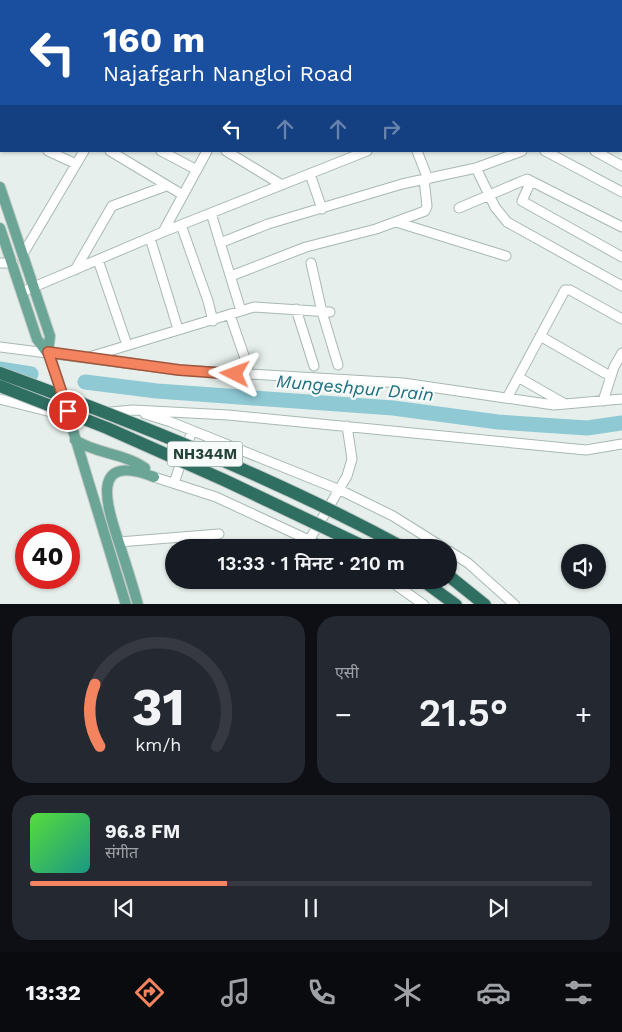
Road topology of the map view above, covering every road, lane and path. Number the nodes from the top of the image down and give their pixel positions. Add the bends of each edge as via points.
1 (50, 152) edge
2 (83, 152) edge
3 (112, 152) edge
4 (163, 152) edge
5 (206, 152) edge
6 (228, 152) edge
7 (365, 152) edge
8 (417, 152) edge
9 (519, 152) edge
10 (547, 152) edge
11 (597, 152) edge
12 (76, 164) junction
13 (622, 166) edge
14 (476, 168) junction
15 (197, 170) junction
16 (310, 174) junction
17 (426, 179) junction
18 (531, 181) junction
19 (282, 185) junction
20 (166, 186) junction
21 (0, 187) edge
22 (622, 192) edge
23 (489, 194) junction
24 (183, 195) junction
25 (459, 208) dead end
26 (322, 209) junction
27 (211, 213) junction
28 (396, 222) junction
29 (181, 225) junction
30 (622, 227) edge
31 (0, 228) edge
32 (163, 232) junction
33 (150, 238) junction
34 (220, 243) junction
35 (23, 254) junction
36 (506, 256) dead end
37 (622, 256) edge
38 (98, 260) junction
39 (310, 262) dead end
40 (0, 264) edge
41 (13, 264) junction
42 (75, 270) junction
43 (231, 276) junction
44 (622, 286) edge
45 (34, 288) junction
46 (22, 292) junction
47 (296, 309) junction
48 (241, 311) junction
49 (326, 312) junction
50 (230, 315) junction
51 (622, 319) edge
52 (213, 320) junction
53 (178, 329) junction
54 (540, 336) junction
55 (127, 345) junction
56 (0, 346) edge
57 (48, 352) junction
58 (622, 353) edge
59 (85, 358) junction
60 (338, 365) dead end
61 (314, 366) dead end
62 (248, 367) dead end
63 (0, 373) edge
64 (518, 376) junction
65 (610, 376) junction
66 (0, 386) edge
67 (507, 398) junction
68 (0, 399) edge
69 (622, 399) edge
70 (602, 401) junction
71 (564, 404) junction
72 (133, 410) junction
73 (69, 414) junction
74 (347, 426) junction
75 (192, 430) junction
76 (75, 440) junction
77 (622, 444) edge
78 (154, 476) junction
79 (174, 483) junction
80 (340, 490) junction
81 (219, 534) dead end
82 (310, 539) joint
83 (351, 539) edge
84 (388, 539) edge
85 (430, 539) edge
86 (119, 542) junction
87 (457, 556) edge
88 (457, 582) edge
89 (402, 589) edge
90 (435, 589) edge
91 (126, 604) edge
92 (138, 604) edge
93 (424, 604) edge
94 (456, 604) edge
95 (485, 604) edge
96 (515, 604) edge

1 - 12 street
2 - 12 street
3 - 20 street
4 - 15 street
5 - 15 street
6 - 19 street
7 - 16 street
8 - 17 street
9 - 14 street
10 - 22 street
11 - 13 street
12 - 35 street
14 - 17 street
14 - 23 street
15 - 24 street
16 - 19 street
16 - 26 street
17 - 26 street
17 - 28 street via 426,209
18 - 23 street via 526,179
18 - 30 street
18 - 37 street via 522,201
19 - 27 street
20 - 24 street
20 - 42 street via 112,206
21 - 35 main road
23 - 25 street
23 - 44 street via 502,216 515,228
24 - 32 street
26 - 34 street via 268,224
27 - 29 street
27 - 34 street
28 - 36 street
28 - 43 street via 306,247
29 - 32 street
29 - 52 street
31 - 41 main road
32 - 33 street
33 - 38 street
33 - 53 street
34 - 43 street
35 - 45 main road
38 - 42 street
38 - 55 street
39 - 49 street
40 - 41 street
41 - 46 main road
42 - 45 street
43 - 48 street
45 - 46 street
45 - 57 main road via 50,336
46 - 57 main road via 37,339
47 - 48 street via 263,306
47 - 49 street
47 - 61 street
48 - 50 street
49 - 60 street
50 - 52 street
50 - 62 street
51 - 54 street via 567,289
52 - 53 street
53 - 55 street
54 - 64 street
54 - 65 street
55 - 59 street
56 - 57 street
57 - 59 street
57 - 73 main road
58 - 65 street
59 - 67 street via 179,370 402,383
63 - 84 highway, NH344M, bridge via 114,415 208,455 351,519
64 - 67 street
64 - 71 street
65 - 70 street
66 - 83 highway, NH344M, bridge via 143,444
67 - 71 street
68 - 73 street
69 - 70 street
70 - 71 street
72 - 73 street
72 - 74 street
72 - 75 street
73 - 76 main road
74 - 77 street via 586,450
74 - 80 street via 352,459
75 - 79 street
75 - 80 street
76 - 78 main road via 86,448 144,466
76 - 91 main road
78 - 79 street
78 - 86 main road via 130,469 114,473 109,479 107,505
79 - 82 street
80 - 82 street
80 - 85 street via 393,516
81 - 86 street
86 - 92 main road
87 - 96 street
88 - 95 highway
89 - 93 street
90 - 94 highway

